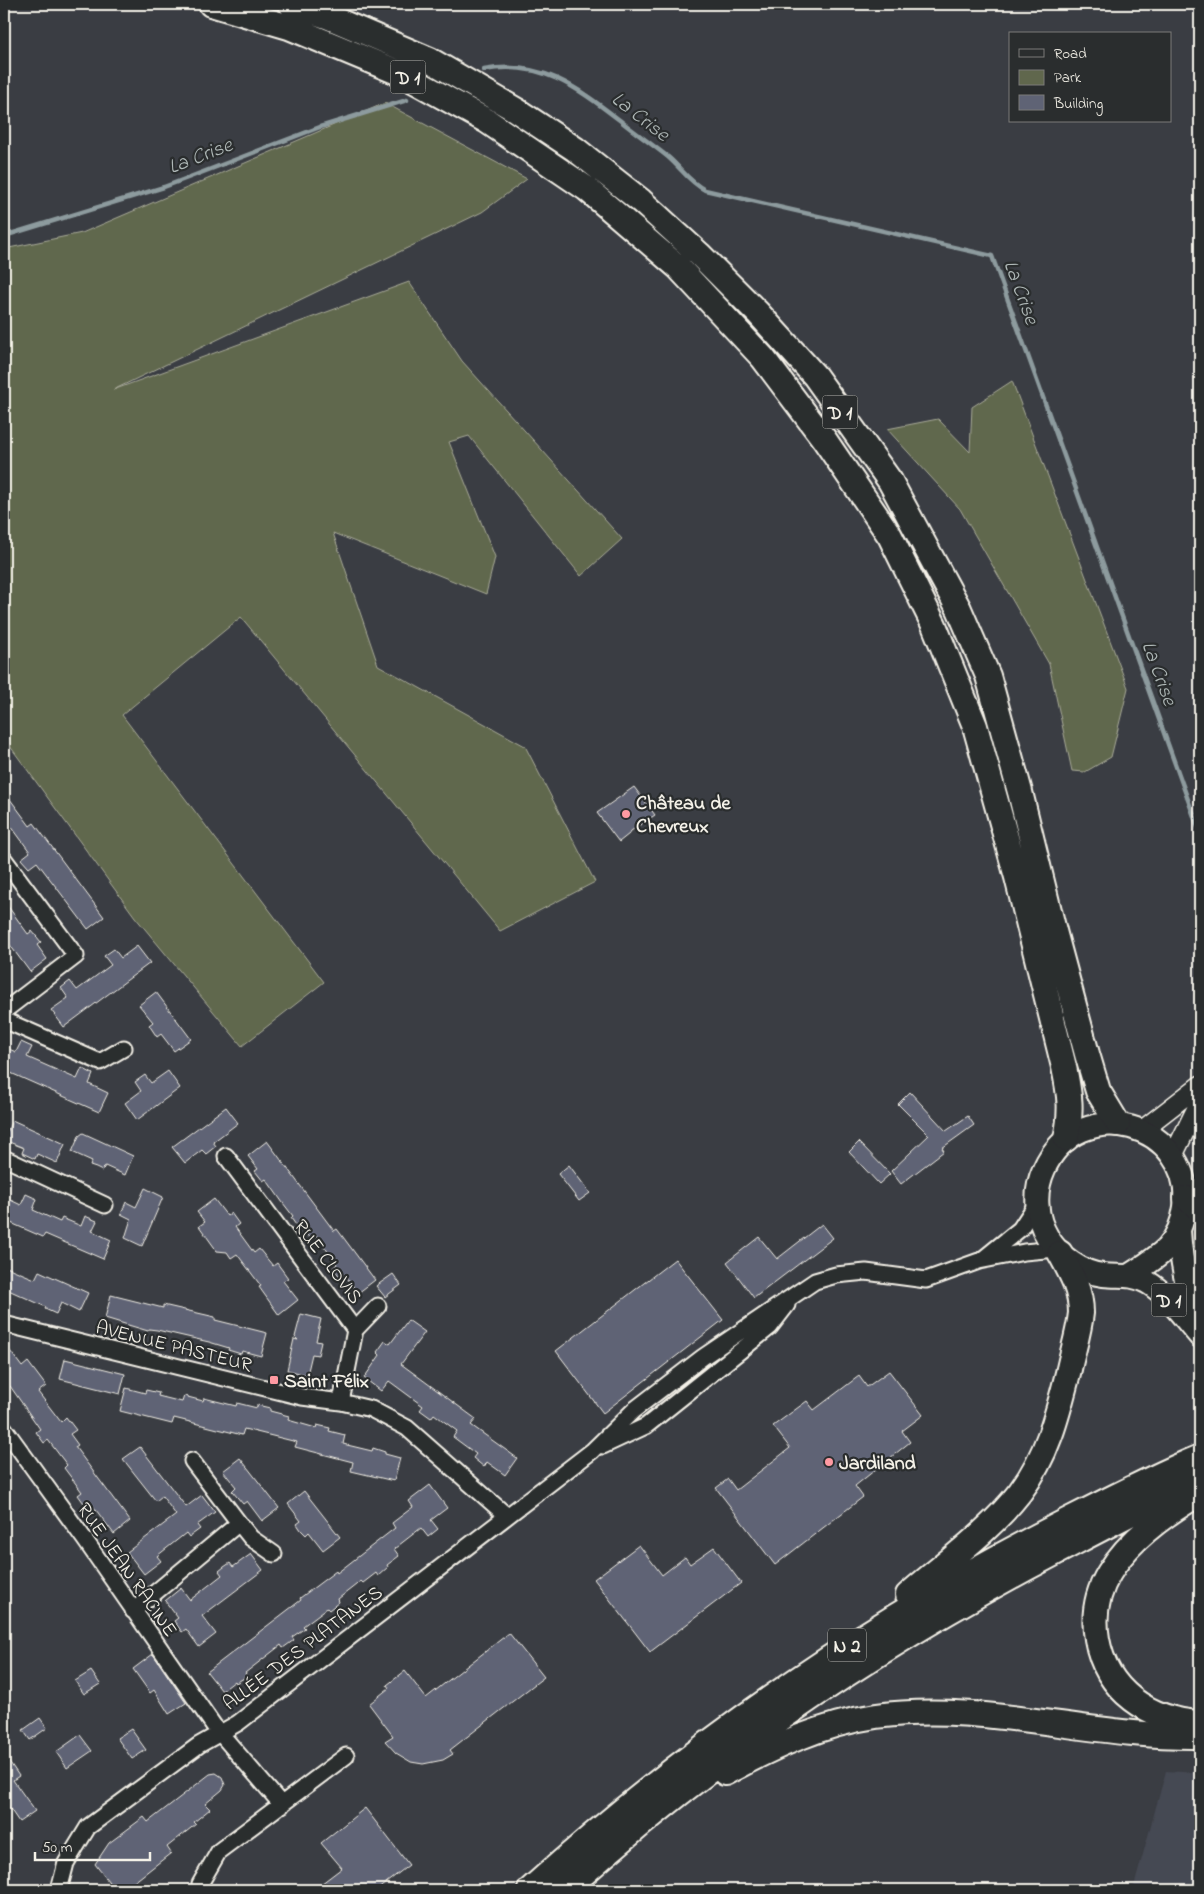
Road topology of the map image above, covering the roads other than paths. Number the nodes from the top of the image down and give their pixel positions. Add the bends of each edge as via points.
1 (211, 4) edge
2 (291, 4) edge
3 (4, 860) edge
4 (4, 1011) edge
5 (4, 1020) edge
6 (124, 1048) dead end
7 (1200, 1085) edge
8 (1200, 1101) edge
9 (1118, 1124) junction
10 (1142, 1130) junction
11 (1066, 1139) junction
12 (226, 1156) dead end
13 (1173, 1156) junction
14 (4, 1158) edge
15 (1037, 1203) junction
16 (1193, 1204) edge
17 (105, 1205) dead end
18 (1179, 1230) junction
19 (1058, 1251) junction
20 (979, 1261) junction
21 (1130, 1275) junction
22 (378, 1306) dead end
23 (4, 1324) edge
24 (355, 1330) junction
25 (1200, 1331) edge
26 (1200, 1336) edge
27 (341, 1402) junction
28 (4, 1428) edge
29 (1200, 1457) edge
30 (192, 1461) dead end
31 (1200, 1482) edge
32 (1200, 1494) edge
33 (507, 1516) junction
34 (239, 1523) junction
35 (274, 1554) dead end
36 (133, 1611) junction
37 (855, 1640) junction
38 (1200, 1723) edge
39 (219, 1732) junction
40 (1200, 1736) edge
41 (346, 1756) dead end
42 (282, 1805) junction
43 (658, 1809) junction
44 (200, 1884) dead end
45 (59, 1890) edge
46 (530, 1890) edge
47 (565, 1890) edge

1 - 11 highway, D 1 via 288,27 402,74 486,121 586,189 678,267 764,358 824,438 890,536 934,625 975,726 1017,877 1071,1098
2 - 9 highway, D 1 via 430,60 575,148 641,201 698,254 815,376 890,481 960,608 988,676 1087,1054 1098,1091
3 - 4 street via 76,956
5 - 6 street via 100,1062
7 - 10 street
8 - 13 street
9 - 10 main road
9 - 11 main road via 1082,1130
10 - 13 main road
11 - 15 main road via 1049,1157 1042,1172
12 - 24 street, RUE CLOVIS
13 - 16 main road
14 - 17 street
15 - 19 main road via 1042,1228
15 - 20 street, ALLÉE DES PLATANES via 1020,1229
16 - 18 main road via 1184,1214
18 - 21 main road via 1167,1248
18 - 25 main road, D 1 via 1180,1259
19 - 20 street, ALLÉE DES PLATANES via 1024,1252
19 - 21 main road via 1091,1272
19 - 37 highway via 1076,1283 1081,1313 1059,1409 1040,1460 1021,1491 996,1519
20 - 33 street, ALLÉE DES PLATANES via 926,1280 866,1272 815,1281 796,1294 770,1327 646,1426 592,1451
21 - 26 main road, D 1 via 1159,1290
22 - 24 street
23 - 27 street, AVENUE PASTEUR via 302,1396
24 - 27 street, RUE CLOVIS
27 - 33 street, AVENUE PASTEUR via 371,1409 407,1428
28 - 36 street, RUE JEAN RACINE
29 - 37 highway, N 2 via 1024,1542
30 - 34 street
31 - 43 highway, N 2 via 1054,1554 920,1628 765,1728
32 - 38 highway via 1163,1518 1120,1557 1102,1586 1095,1617 1098,1646 1118,1686 1151,1711 1175,1720
33 - 39 street, ALLÉE DES PLATANES via 238,1723
34 - 35 street via 251,1538
34 - 36 street
36 - 39 street, RUE JEAN RACINE
37 - 46 highway, N 2 via 695,1751 611,1818
39 - 42 street, RUE JEAN RACINE
39 - 45 street, ALLÉE DES PLATANES via 88,1827 66,1863
40 - 43 highway via 1122,1733 956,1713 876,1716 815,1732 767,1751
41 - 42 street
42 - 44 street via 219,1851
43 - 47 highway, N 2

